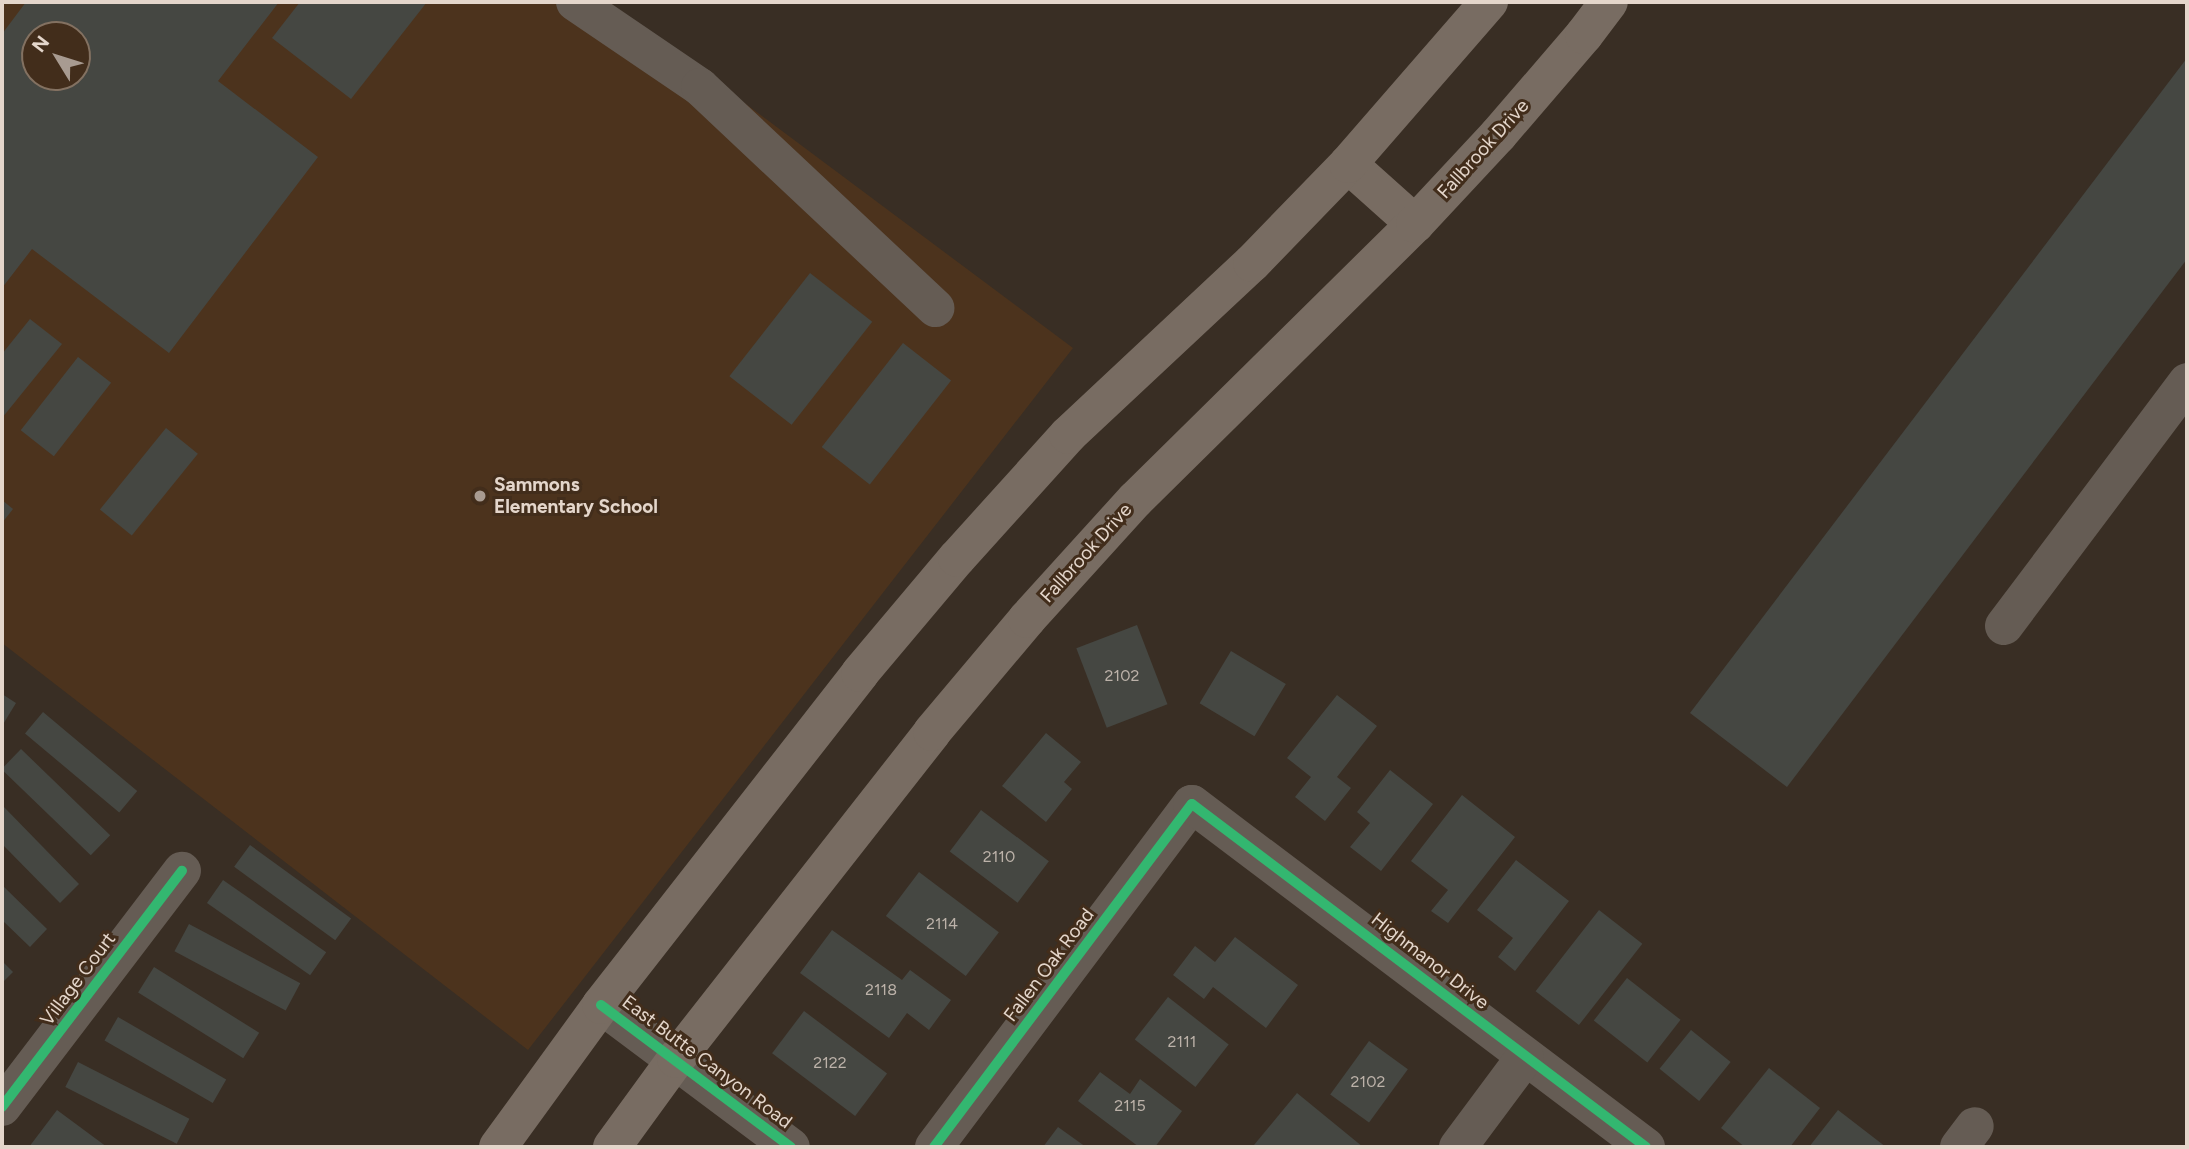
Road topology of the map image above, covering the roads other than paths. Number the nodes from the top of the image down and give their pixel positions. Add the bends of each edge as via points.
1 (575, 2) edge
2 (1489, 2) edge
3 (1609, 2) edge
4 (1348, 164) junction
5 (1415, 224) junction
6 (935, 308) dead end
7 (2187, 382) edge
8 (2004, 626) dead end
9 (1192, 804) joint
10 (182, 871) dead end
11 (601, 1005) junction
12 (1525, 1057) junction
13 (676, 1059) junction
14 (2, 1107) edge
15 (498, 1147) edge
16 (612, 1147) edge
17 (791, 1147) edge
18 (934, 1147) edge
19 (1458, 1147) edge
20 (1646, 1147) edge

1 - 6 street via 700,87
2 - 4 main road
3 - 5 main road, Fallbrook Drive via 1498,135
4 - 5 main road
4 - 11 main road via 1069,435 957,558 860,673
5 - 13 main road, Fallbrook Drive via 1135,499 1027,619 932,732
7 - 8 street
9 - 12 street, Highmanor Drive
9 - 18 street, Fallen Oak Road
10 - 14 street, Village Court
11 - 13 street, East Butte Canyon Road
11 - 15 main road
12 - 19 street
12 - 20 street, Highmanor Drive
13 - 16 main road, Fallbrook Drive
13 - 17 street, East Butte Canyon Road

